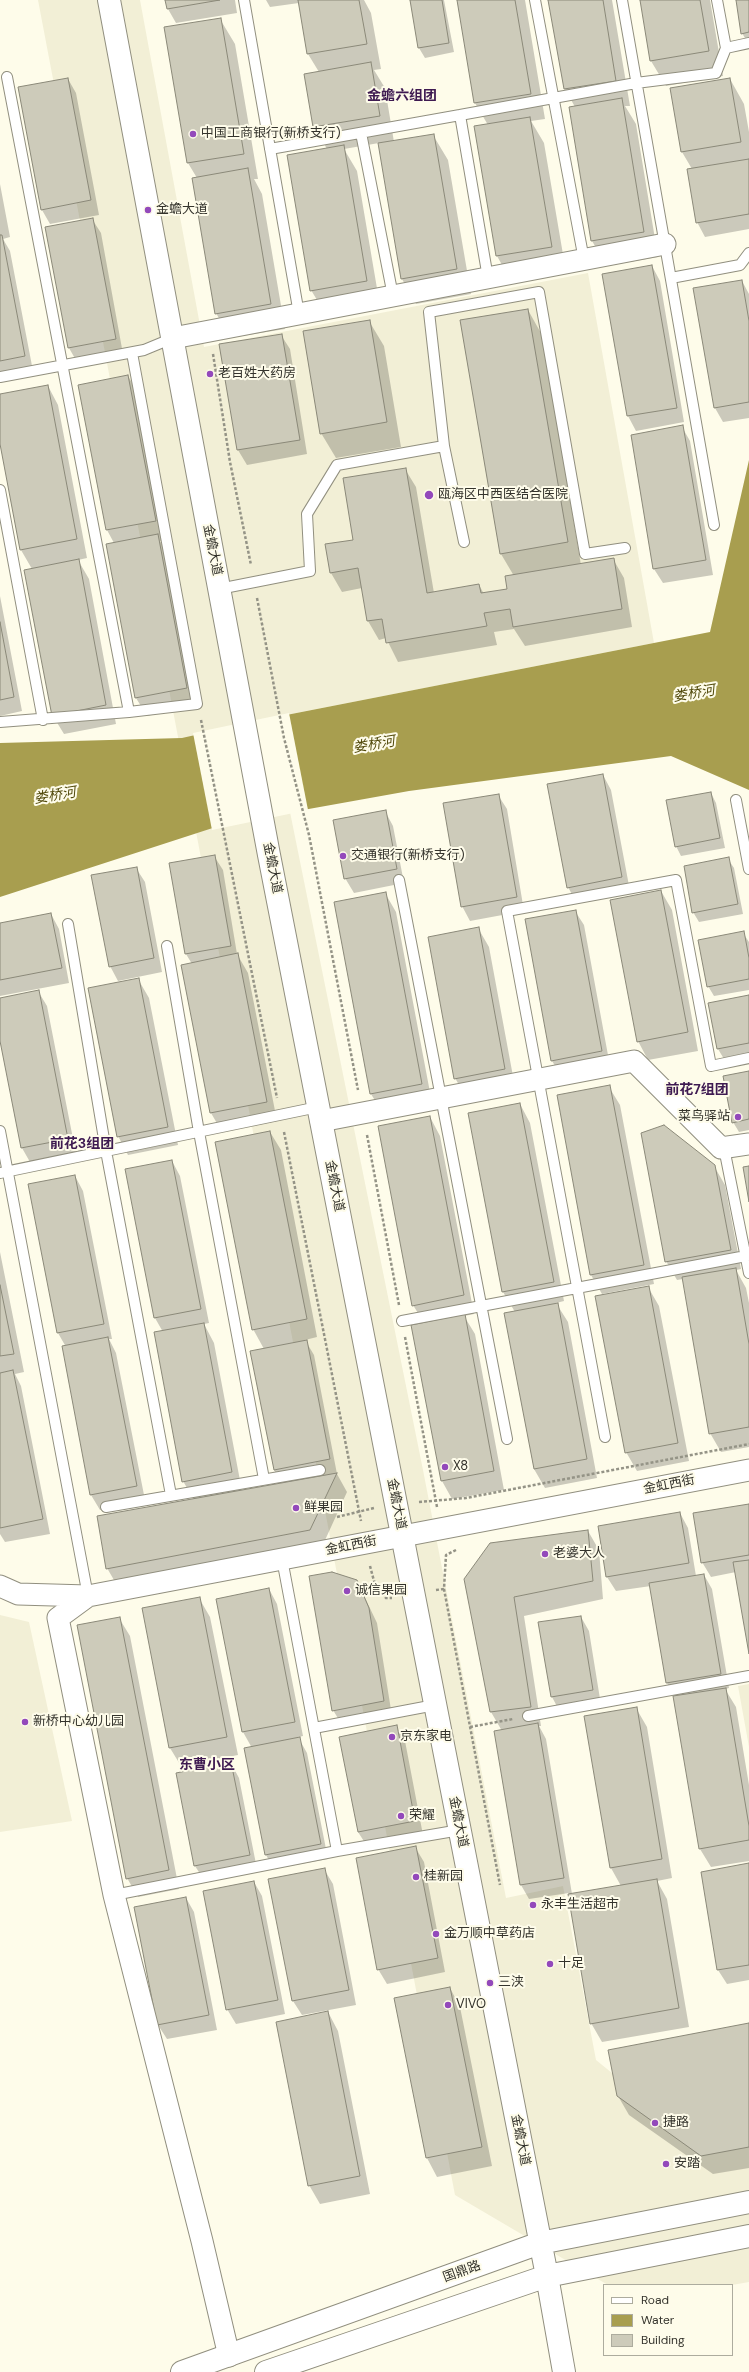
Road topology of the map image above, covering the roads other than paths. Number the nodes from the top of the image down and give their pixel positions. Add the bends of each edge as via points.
1 (109, 0) edge
2 (244, 0) edge
3 (535, 0) edge
4 (622, 0) edge
5 (717, 0) edge
6 (749, 43) edge
7 (726, 48) junction
8 (7, 77) dead end
9 (636, 83) junction
10 (554, 98) junction
11 (460, 115) junction
12 (362, 132) junction
13 (270, 149) junction
14 (665, 244) junction
15 (749, 253) edge
16 (584, 260) junction
17 (488, 278) junction
18 (671, 278) junction
19 (393, 296) junction
20 (299, 314) junction
21 (173, 338) junction
22 (132, 353) junction
23 (63, 365) junction
24 (0, 378) edge
25 (444, 446) junction
26 (0, 490) edge
27 (714, 524) dead end
28 (464, 542) dead end
29 (625, 548) dead end
30 (219, 589) junction
31 (129, 712) junction
32 (43, 720) junction
33 (0, 722) edge
34 (736, 800) dead end
35 (749, 869) edge
36 (398, 880) dead end
37 (68, 924) dead end
38 (166, 946) dead end
39 (749, 1058) edge
40 (538, 1079) junction
41 (441, 1098) junction
42 (320, 1114) junction
43 (0, 1131) edge
44 (199, 1132) junction
45 (749, 1144) edge
46 (724, 1148) junction
47 (106, 1151) junction
48 (4, 1172) edge
49 (746, 1256) junction
50 (749, 1273) edge
51 (577, 1287) junction
52 (481, 1306) junction
53 (402, 1321) road end
54 (605, 1437) dead end
55 (507, 1439) dead end
56 (320, 1470) dead end
57 (749, 1470) edge
58 (264, 1479) junction
59 (171, 1495) junction
60 (106, 1506) dead end
61 (402, 1536) junction
62 (282, 1559) junction
63 (0, 1586) edge
64 (88, 1596) junction
65 (749, 1676) edge
66 (435, 1705) junction
67 (528, 1716) road end
68 (314, 1728) junction
69 (460, 1830) junction
70 (337, 1851) junction
71 (114, 1895) junction
72 (749, 2202) edge
73 (749, 2236) edge
74 (540, 2243) junction
75 (547, 2276) junction
76 (229, 2356) junction
77 (182, 2372) edge
78 (266, 2372) edge
79 (564, 2372) edge

1 - 21 street, 金蟾大道
2 - 13 lane
3 - 10 lane
4 - 9 lane
5 - 7 lane
6 - 7 lane
7 - 9 lane via 716,73
8 - 23 lane
9 - 10 lane
9 - 14 lane
10 - 11 lane
10 - 16 lane
11 - 12 lane
11 - 17 lane
12 - 13 lane
12 - 19 lane
13 - 20 lane
14 - 16 street
14 - 18 lane
15 - 18 lane via 740,265
16 - 17 street
17 - 19 street
18 - 27 lane
19 - 20 street
20 - 21 street
21 - 22 lane
21 - 30 street, 金蟾大道
22 - 23 lane
22 - 31 lane via 197,704
23 - 24 lane
23 - 31 lane
25 - 28 lane
25 - 29 lane via 429,312 539,292 585,554
25 - 30 lane via 337,465 308,514 310,571
26 - 32 lane
30 - 42 street, 金蟾大道
31 - 32 lane
32 - 33 lane
34 - 35 lane
36 - 41 lane
37 - 47 lane
38 - 44 lane
39 - 40 lane via 711,1066 676,880 506,911
40 - 41 street
40 - 46 street via 634,1061 721,1148
40 - 51 lane
41 - 42 street via 362,1113
41 - 52 lane
42 - 44 lane via 281,1114
42 - 61 street, 金蟾大道
43 - 48 lane
44 - 47 lane
44 - 58 lane
45 - 46 street
46 - 49 lane
47 - 48 lane
47 - 59 lane
48 - 64 lane
49 - 50 lane
49 - 51 lane
51 - 52 lane
51 - 54 lane
52 - 53 lane
52 - 55 lane
56 - 58 lane
57 - 61 street, 金虹西街
58 - 59 lane
59 - 60 lane
61 - 62 street, 金虹西街
61 - 66 street, 金蟾大道
62 - 64 street, 金虹西街
62 - 68 lane
63 - 64 street, 金虹西街 via 18,1594
64 - 71 street via 58,1618
65 - 67 lane
66 - 68 lane
66 - 69 street, 金蟾大道
68 - 70 lane
69 - 70 lane
69 - 74 street, 金蟾大道
70 - 71 lane
71 - 76 street
72 - 74 street, 国鼎路
73 - 75 street
74 - 75 street, 金蟾大道
74 - 76 street, 国鼎路
75 - 78 street
75 - 79 street, 金蟾大道
76 - 77 street, 国鼎路

